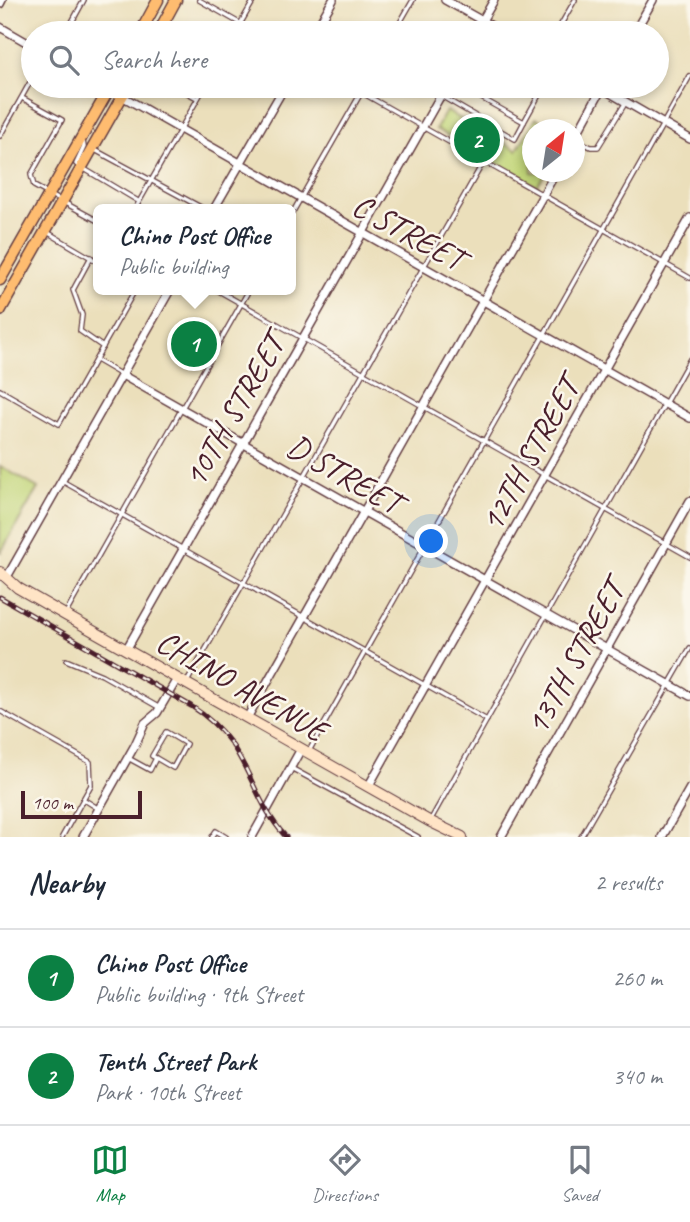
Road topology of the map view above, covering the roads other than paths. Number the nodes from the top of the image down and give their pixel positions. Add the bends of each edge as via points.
1 (84, 0) edge
2 (158, 0) edge
3 (176, 0) edge
4 (199, 0) edge
5 (254, 0) edge
6 (333, 0) edge
7 (413, 0) edge
8 (445, 0) edge
9 (494, 0) edge
10 (575, 0) edge
11 (653, 0) edge
12 (73, 21) edge
13 (147, 21) edge
14 (165, 21) edge
15 (235, 21) edge
16 (242, 21) edge
17 (321, 21) edge
18 (401, 21) edge
19 (482, 21) joint
20 (563, 21) edge
21 (641, 21) edge
22 (0, 27) edge
23 (21, 39) edge
24 (690, 76) edge
25 (21, 98) edge
26 (24, 98) edge
27 (102, 98) edge
28 (121, 98) edge
29 (135, 98) edge
30 (197, 98) edge
31 (278, 98) edge
32 (358, 98) edge
33 (372, 98) edge
34 (439, 98) edge
35 (443, 98) edge
36 (481, 98) edge
37 (537, 98) edge
38 (596, 98) edge
39 (619, 98) edge
40 (626, 102) junction
41 (526, 119) edge
42 (585, 119) edge
43 (522, 121) edge
44 (663, 124) junction
45 (422, 126) junction
46 (522, 126) edge
47 (180, 129) junction
48 (0, 136) edge
49 (82, 136) junction
50 (690, 139) edge
51 (585, 143) edge
52 (92, 148) junction
53 (484, 161) junction
54 (240, 164) junction
55 (81, 168) junction
56 (151, 181) junction
57 (550, 182) edge
58 (48, 194) junction
59 (542, 195) junction
60 (301, 198) junction
61 (62, 201) junction
62 (139, 201) junction
63 (138, 204) edge
64 (195, 204) edge
65 (217, 204) edge
66 (296, 206) edge
67 (93, 218) edge
68 (690, 218) edge
69 (604, 229) junction
70 (45, 231) junction
71 (362, 232) junction
72 (91, 257) joint
73 (664, 264) junction
74 (424, 267) junction
75 (690, 278) edge
76 (0, 280) edge
77 (132, 295) edge
78 (167, 295) edge
79 (226, 295) edge
80 (246, 295) edge
81 (483, 300) junction
82 (242, 304) junction
83 (0, 311) edge
84 (544, 335) junction
85 (302, 337) junction
86 (103, 347) junction
87 (690, 359) edge
88 (95, 360) junction
89 (604, 370) junction
90 (364, 373) junction
91 (122, 375) junction
92 (0, 390) edge
93 (665, 404) junction
94 (424, 406) junction
95 (181, 409) junction
96 (690, 418) edge
97 (484, 440) junction
98 (242, 443) junction
99 (545, 475) junction
100 (302, 477) junction
101 (62, 481) junction
102 (690, 501) edge
103 (605, 509) junction
104 (363, 512) junction
105 (121, 514) junction
106 (666, 544) junction
107 (423, 546) junction
108 (183, 549) junction
109 (690, 557) edge
110 (3, 575) edge
111 (485, 581) junction
112 (244, 583) junction
113 (65, 615) junction
114 (546, 615) junction
115 (305, 617) junction
116 (690, 648) edge
117 (126, 650) junction
118 (607, 650) junction
119 (365, 652) junction
120 (66, 660) dead end
121 (181, 681) junction
122 (669, 685) junction
123 (426, 686) junction
124 (690, 696) edge
125 (160, 708) junction
126 (0, 711) edge
127 (247, 718) junction
128 (487, 720) junction
129 (304, 751) junction
130 (128, 758) junction
131 (156, 758) junction
132 (291, 768) junction
133 (368, 787) junction
134 (690, 788) edge
135 (83, 799) junction
136 (99, 809) junction
137 (429, 821) junction
138 (62, 837) edge
139 (83, 837) edge
140 (212, 837) edge
141 (226, 837) edge
142 (252, 837) edge
143 (418, 837) edge
144 (462, 837) edge
145 (501, 837) edge
146 (581, 837) edge
147 (662, 837) edge

1 - 12 lane
2 - 13 main road
3 - 14 main road
4 - 15 lane
5 - 16 lane
6 - 17 street
7 - 18 lane
8 - 19 street
9 - 19 street
10 - 20 lane
11 - 21 street
22 - 23 street
24 - 44 lane
25 - 48 lane
26 - 58 lane via 62,120 31,175 34,186
27 - 49 main road
28 - 52 main road
29 - 47 street, C STREET
30 - 47 lane
31 - 54 street
32 - 60 lane
33 - 45 lane
34 - 45 street, 10TH STREET
35 - 46 lane via 515,139
36 - 43 lane
37 - 41 lane
38 - 42 street
39 - 40 street
40 - 44 street
40 - 51 lane via 598,147
44 - 50 street
44 - 69 lane
45 - 53 lane
45 - 71 street, 10TH STREET
47 - 54 street, C STREET
47 - 56 lane
49 - 55 lane via 84,147 76,162
49 - 58 main road
52 - 55 main road
52 - 56 lane
53 - 59 lane
53 - 74 lane
54 - 60 street, C STREET
54 - 65 street
55 - 61 main road
55 - 62 lane
56 - 62 lane
56 - 64 lane
57 - 59 street
58 - 61 lane
58 - 76 main road
59 - 69 lane
59 - 81 street
60 - 66 lane
60 - 71 street, C STREET
61 - 67 lane
61 - 70 main road
62 - 63 lane
68 - 73 street, 12TH STREET
69 - 73 lane
69 - 84 lane
70 - 72 lane
70 - 83 main road
71 - 74 street, C STREET
71 - 85 street, 10TH STREET
72 - 86 lane via 73,290 82,315 80,331
73 - 75 lane
73 - 89 street, 12TH STREET
74 - 81 street, C STREET
74 - 90 lane
77 - 86 lane
78 - 91 street
79 - 82 lane
80 - 82 lane
81 - 84 street, C STREET
81 - 94 street
82 - 85 lane
82 - 95 lane
84 - 89 street, C STREET
84 - 97 lane
85 - 90 lane
85 - 98 street, 10TH STREET
86 - 88 lane
87 - 93 lane
88 - 91 lane
88 - 92 lane via 59,424
89 - 93 street, C STREET
89 - 99 street, 12TH STREET
90 - 94 lane
90 - 100 lane
91 - 95 street, D STREET
91 - 101 street
93 - 96 street, C STREET
93 - 103 lane
94 - 97 lane
94 - 104 street
95 - 98 street, D STREET
95 - 105 lane
97 - 99 lane
97 - 107 lane
98 - 100 street, D STREET
98 - 108 street, 10TH STREET
99 - 103 lane
99 - 111 street, 12TH STREET
100 - 104 street, D STREET
100 - 112 lane
101 - 105 lane
101 - 110 street
102 - 106 street, 13TH STREET
103 - 106 lane
103 - 114 lane
104 - 107 street, D STREET
104 - 115 street
105 - 108 lane
105 - 113 lane
106 - 109 lane
106 - 118 street, 13TH STREET
107 - 111 street, D STREET
107 - 119 lane
108 - 112 lane
108 - 117 street, 10TH STREET
110 - 113 main road, CHINO AVENUE
111 - 114 street, D STREET
111 - 123 street, 12TH STREET
112 - 115 lane
112 - 121 lane
113 - 117 main road, CHINO AVENUE
114 - 118 street, D STREET
114 - 128 lane
115 - 119 lane
115 - 127 street
116 - 122 lane
117 - 121 main road, CHINO AVENUE
118 - 122 street, D STREET
118 - 145 street, 13TH STREET
119 - 123 lane
119 - 129 lane
120 - 125 lane
121 - 125 street
121 - 127 main road, CHINO AVENUE
122 - 124 street, D STREET
122 - 146 lane
123 - 128 lane
123 - 133 street, 12TH STREET
125 - 130 street via 145,723
126 - 135 lane via 90,762 91,785
127 - 129 main road, CHINO AVENUE
128 - 137 lane
129 - 132 street
129 - 133 main road, CHINO AVENUE
130 - 131 lane via 150,771
130 - 136 street
131 - 131 lane via 173,768 186,744 166,732 152,756
132 - 142 street
132 - 143 lane
133 - 137 main road, CHINO AVENUE
134 - 147 street
135 - 136 lane
135 - 138 lane
136 - 139 street
137 - 144 main road, CHINO AVENUE
140 - 141 lane via 216,831

